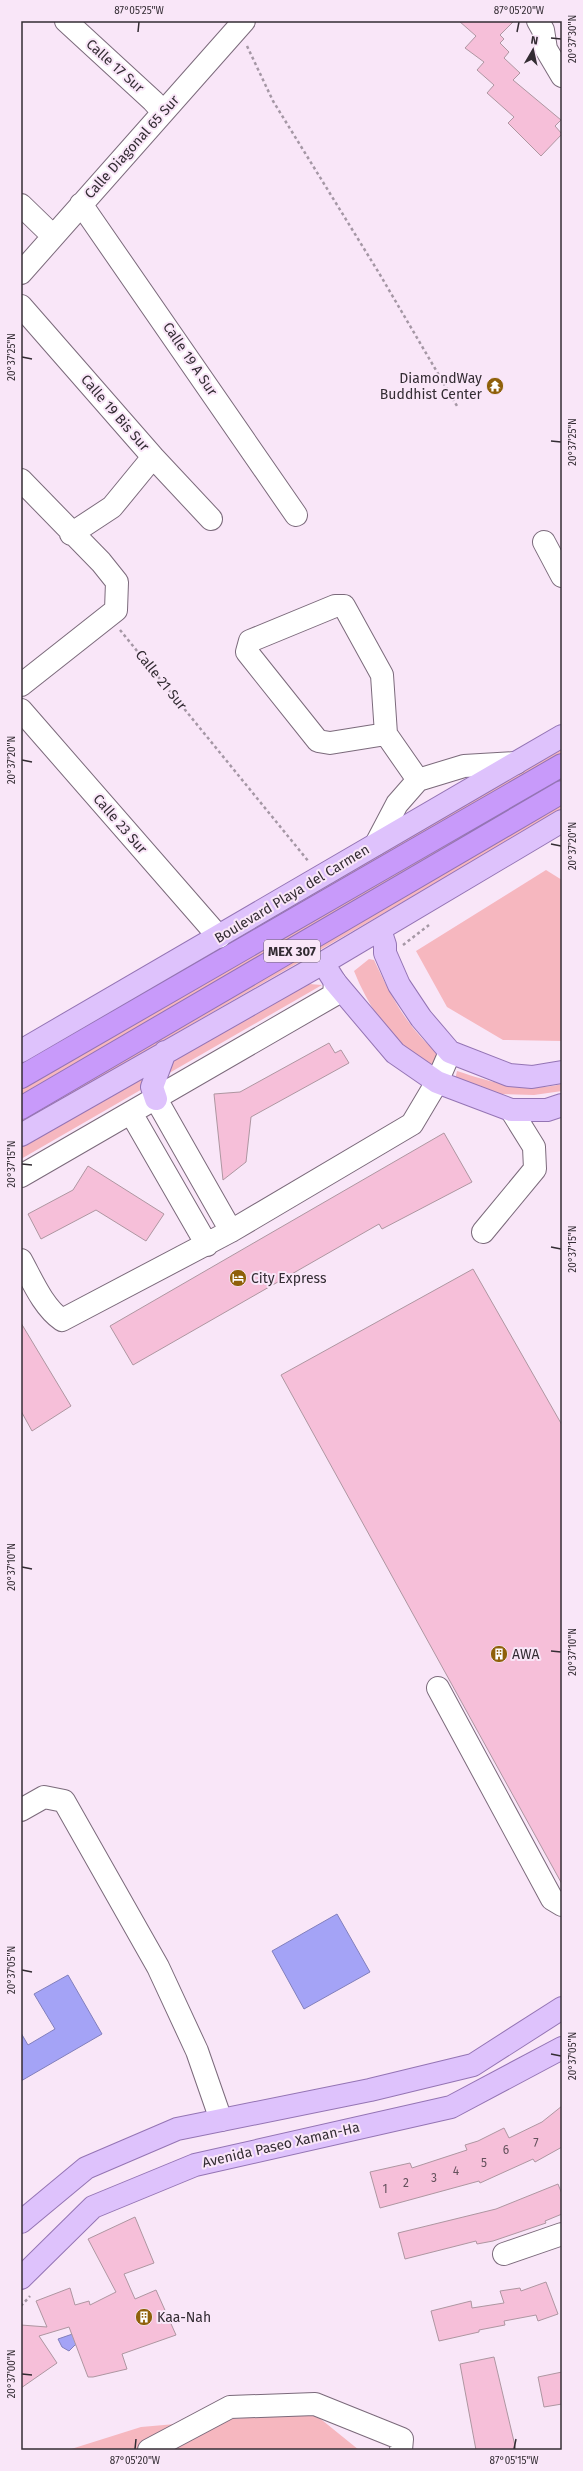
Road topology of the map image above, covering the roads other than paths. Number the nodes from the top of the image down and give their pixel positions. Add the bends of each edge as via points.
1 (66, 21) edge
2 (241, 24) edge
3 (543, 24) edge
4 (562, 76) edge
5 (163, 112) junction
6 (81, 204) junction
7 (21, 205) edge
8 (53, 236) junction
9 (21, 273) edge
10 (21, 306) edge
11 (153, 456) junction
12 (21, 480) edge
13 (296, 515) dead end
14 (211, 519) dead end
15 (71, 534) junction
16 (544, 542) dead end
17 (562, 576) edge
18 (21, 685) edge
19 (21, 710) edge
20 (386, 734) junction
21 (562, 736) edge
22 (516, 763) junction
23 (562, 765) edge
24 (418, 780) junction
25 (562, 792) edge
26 (562, 821) edge
27 (376, 844) junction
28 (380, 930) junction
29 (219, 937) junction
30 (322, 963) junction
31 (335, 982) junction
32 (21, 1051) edge
33 (165, 1052) junction
34 (450, 1052) junction
35 (562, 1072) edge
36 (21, 1077) edge
37 (437, 1082) junction
38 (156, 1099) junction
39 (562, 1106) edge
40 (21, 1108) edge
41 (511, 1110) junction
42 (131, 1113) junction
43 (21, 1135) edge
44 (21, 1176) edge
45 (231, 1231) junction
46 (483, 1232) dead end
47 (207, 1245) junction
48 (21, 1260) edge
49 (438, 1688) dead end
50 (21, 1810) edge
51 (562, 1905) edge
52 (559, 2016) edge
53 (562, 2048) edge
54 (221, 2120) junction
55 (21, 2222) edge
56 (562, 2234) edge
57 (504, 2254) dead end
58 (21, 2278) edge
59 (150, 2450) edge
60 (402, 2450) edge

1 - 5 street, Calle 17 Sur
2 - 5 street, Calle Diagonal 65 Sur
3 - 4 street via 546,49
5 - 6 street, Calle Diagonal 65 Sur
6 - 8 street, Calle Diagonal 65 Sur
6 - 13 street, Calle 19 A Sur
7 - 8 street
8 - 9 street, Calle Diagonal 65 Sur
10 - 11 street, Calle 19 Bis Sur
11 - 14 street, Calle 19 Bis Sur
11 - 15 street via 112,507
12 - 15 street
15 - 18 street via 101,562 117,582 116,610
16 - 17 street
19 - 29 street, Calle 23 Sur
20 - 20 street via 330,743 318,741 247,652 250,641 335,606 344,606 382,675
20 - 24 street
21 - 22 main road, Boulevard Playa del Carmen
22 - 24 street via 464,766
22 - 27 main road, Boulevard Playa del Carmen
23 - 36 highway, MEX 307
24 - 27 street via 397,804
25 - 40 highway, MEX 307
26 - 28 main road
27 - 29 main road, Boulevard Playa del Carmen
28 - 30 main road
28 - 34 main road via 385,944 385,954 400,985 421,1018
29 - 32 main road, Boulevard Playa del Carmen
30 - 31 main road
30 - 33 main road
31 - 37 main road via 396,1053
31 - 38 street via 334,994
33 - 38 main road via 152,1087
33 - 43 main road
34 - 35 main road via 509,1075 532,1077
34 - 37 street
37 - 41 main road
37 - 45 street via 412,1124
38 - 42 street
38 - 45 street
39 - 41 main road via 547,1110
41 - 46 street via 534,1147 535,1169
42 - 44 street
42 - 47 street
45 - 47 street
47 - 48 street via 62,1320 43,1299
49 - 51 street via 552,1899
50 - 54 street via 44,1797 64,1801 158,1967 197,2051
52 - 54 main road via 473,2065 370,2090
53 - 58 main road, Avenida Paseo Xaman-Ha via 451,2107 195,2165 93,2207
54 - 55 main road via 177,2129 86,2168
56 - 57 street
59 - 60 street via 230,2407 315,2404 402,2439

